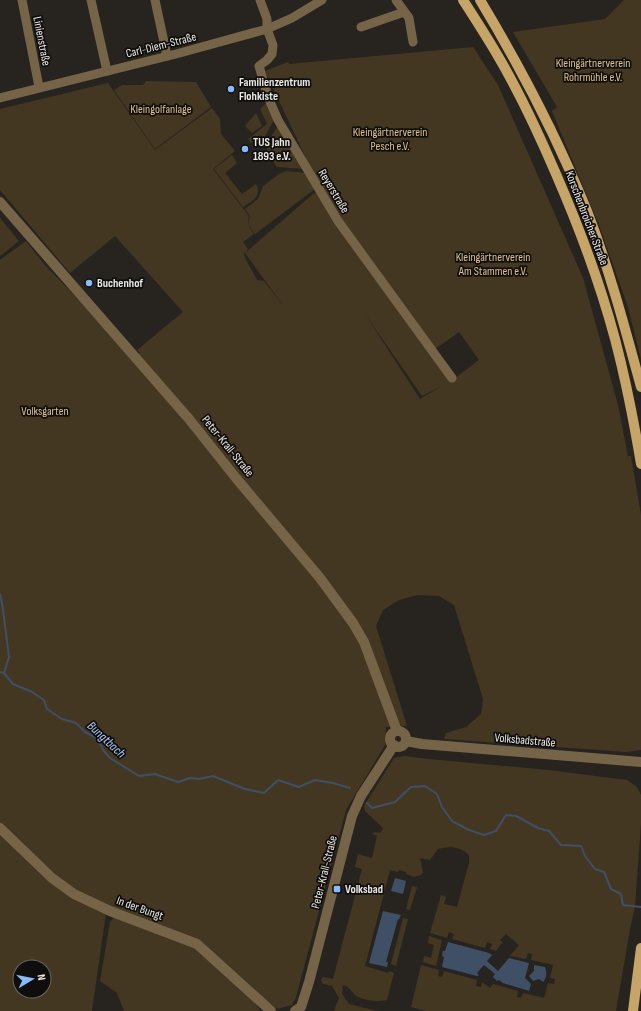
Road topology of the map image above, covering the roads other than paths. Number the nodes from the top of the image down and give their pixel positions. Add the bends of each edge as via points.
1 (22, 0) edge
2 (91, 0) edge
3 (155, 0) edge
4 (260, 0) edge
5 (322, 0) edge
6 (396, 0) edge
7 (463, 0) edge
8 (480, 0) edge
9 (404, 12) junction
10 (361, 27) dead end
11 (267, 29) junction
12 (413, 42) dead end
13 (167, 56) junction
14 (107, 71) junction
15 (39, 87) junction
16 (0, 98) edge
17 (0, 202) edge
18 (452, 378) dead end
19 (641, 387) edge
20 (641, 464) edge
21 (397, 731) junction
22 (406, 741) junction
23 (394, 745) junction
24 (641, 762) edge
25 (0, 828) edge
26 (641, 948) edge
27 (271, 1011) edge
28 (295, 1011) edge
29 (633, 1011) edge

1 - 15 street, Linienstraße
2 - 14 street
3 - 13 street
4 - 11 street, Reyerstraße via 267,19
5 - 11 street, Carl-Diem-Straße
6 - 9 street
7 - 20 main road, Korschenbroicher Straße via 515,87 571,209 595,272 615,339 631,406
8 - 19 main road, Korschenbroicher Straße via 534,94 565,159 607,268
9 - 10 street
9 - 12 street via 408,18
11 - 13 street, Carl-Diem-Straße
11 - 18 street, Reyerstraße via 273,45 272,54 259,66 278,120 338,221
13 - 14 street, Carl-Diem-Straße
14 - 15 street, Carl-Diem-Straße
15 - 16 street, Carl-Diem-Straße
17 - 21 street, Peter-Krall-Straße via 189,419 320,578 364,642
21 - 22 street via 406,735
21 - 23 street via 390,737
22 - 23 street via 401,747
22 - 24 street, Volksbadstraße
23 - 28 street, Peter-Krall-Straße via 361,796 352,816 309,982 301,1007
25 - 27 street, In der Bungt via 52,878 74,894 110,911 197,944
26 - 29 main road

